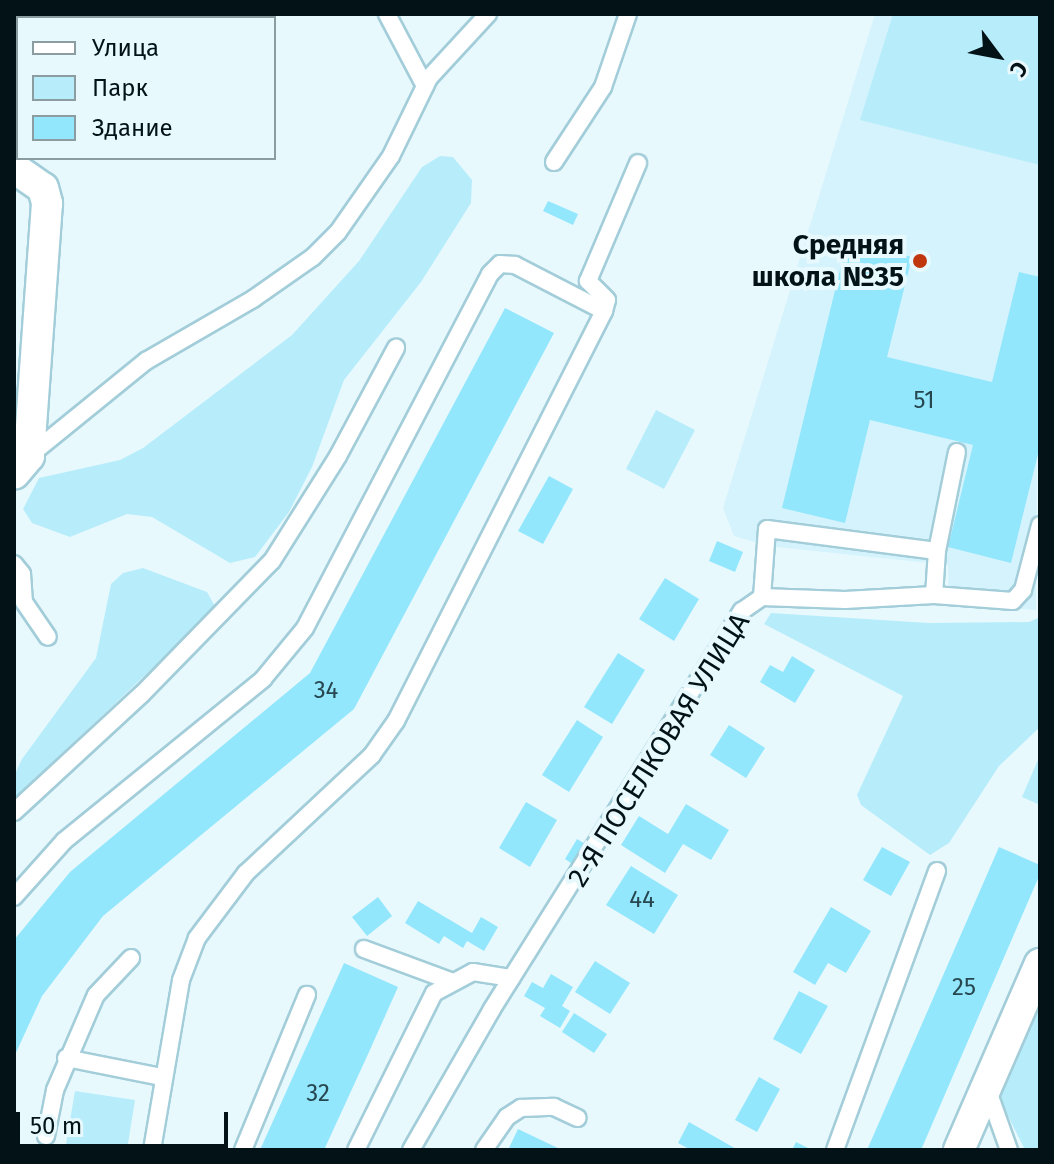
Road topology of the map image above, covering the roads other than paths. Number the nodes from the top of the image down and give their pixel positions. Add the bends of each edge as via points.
1 (387, 14) edge
2 (488, 14) edge
3 (628, 14) edge
4 (425, 86) junction
5 (554, 162) dead end
6 (638, 163) dead end
7 (14, 168) edge
8 (604, 311) junction
9 (396, 348) dead end
10 (957, 452) dead end
11 (21, 465) edge
12 (1040, 525) edge
13 (937, 551) junction
14 (14, 564) edge
15 (934, 595) junction
16 (762, 597) junction
17 (48, 637) dead end
18 (14, 812) edge
19 (937, 871) dead end
20 (14, 897) edge
21 (364, 949) dead end
22 (131, 958) dead end
23 (1040, 964) edge
24 (512, 978) junction
25 (450, 981) junction
26 (307, 995) dead end
27 (66, 1058) junction
28 (162, 1077) junction
29 (987, 1088) junction
30 (578, 1118) dead end
31 (46, 1136) dead end
32 (152, 1150) edge
33 (243, 1150) edge
34 (356, 1150) edge
35 (411, 1150) edge
36 (484, 1150) edge
37 (835, 1150) edge
38 (959, 1150) edge
39 (1009, 1150) edge

1 - 4 lane
2 - 4 lane
3 - 5 lane via 603,87
4 - 11 lane via 391,156 338,232 313,257 146,361
6 - 8 lane via 588,281 607,300
7 - 11 street via 37,182 47,203
8 - 20 lane via 508,263 490,274 305,628 263,679 64,841
8 - 28 lane via 396,721 372,755 246,873 197,938 181,980
9 - 18 lane via 331,468 272,561 142,694
10 - 13 lane
12 - 15 lane, 2-Я ПОСЕЛКОВАЯ УЛИЦА via 1023,590 1013,601
13 - 15 lane
13 - 16 lane via 767,529
14 - 17 lane via 22,574 24,602
15 - 16 lane, 2-Я ПОСЕЛКОВАЯ УЛИЦА
16 - 24 lane, 2-Я ПОСЕЛКОВАЯ УЛИЦА via 742,611
19 - 37 lane
21 - 25 lane
22 - 27 lane via 96,995
23 - 29 street
24 - 25 lane via 473,972
24 - 35 lane, 2-Я ПОСЕЛКОВАЯ УЛИЦА
25 - 34 lane via 434,993
26 - 33 lane
27 - 28 lane
27 - 31 lane
28 - 32 lane
29 - 38 street
29 - 39 lane
30 - 36 lane via 554,1107 521,1108 500,1125

